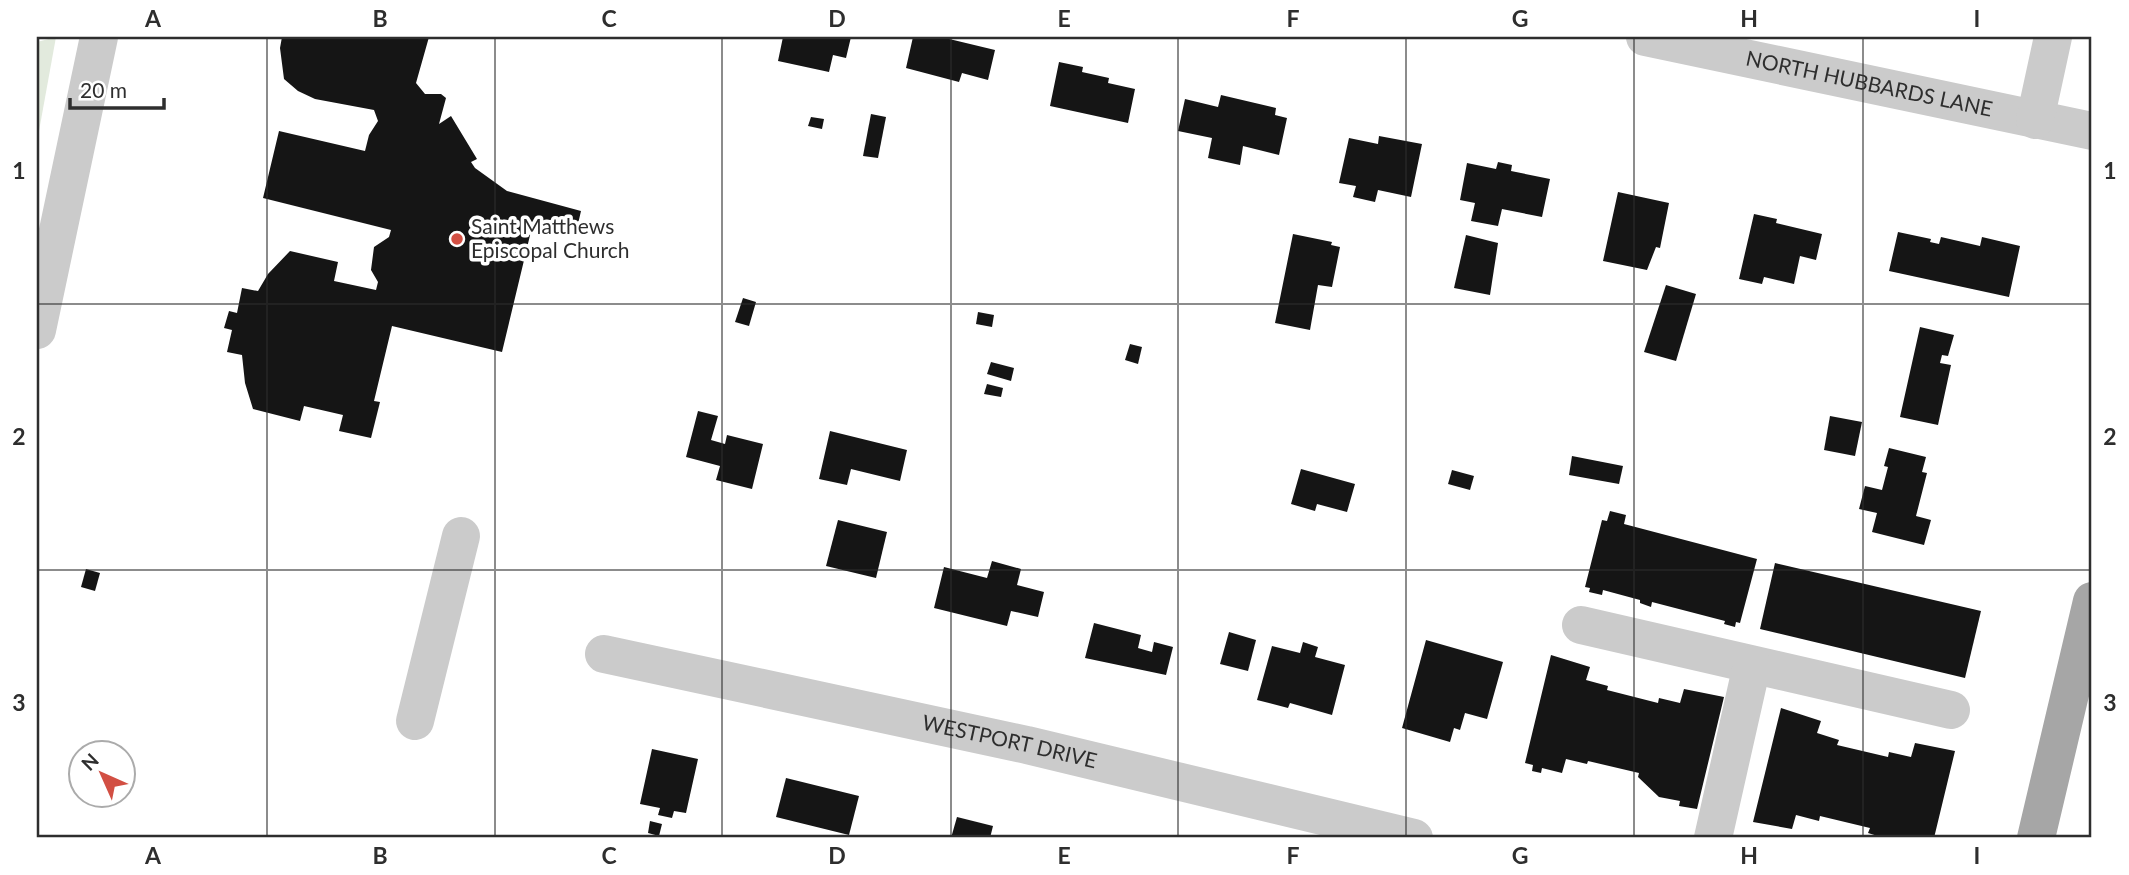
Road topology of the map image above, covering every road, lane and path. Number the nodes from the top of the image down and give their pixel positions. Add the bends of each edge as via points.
1 (99, 37) edge
2 (1645, 37) edge
3 (2053, 37) edge
4 (2035, 120) junction
5 (2092, 131) edge
6 (37, 330) edge
7 (461, 536) dead end
8 (2092, 601) edge
9 (1581, 625) dead end
10 (604, 654) dead end
11 (1752, 665) junction
12 (1951, 710) dead end
13 (415, 720) dead end
14 (1414, 838) edge
15 (1713, 838) edge
16 (2036, 838) edge

1 - 6 street
2 - 4 street, NORTH HUBBARDS LANE
3 - 4 street
4 - 5 street, NORTH HUBBARDS LANE
7 - 13 street
8 - 16 main road
9 - 11 street
10 - 14 street, WESTPORT DRIVE via 1027,746
11 - 12 street
11 - 15 street

